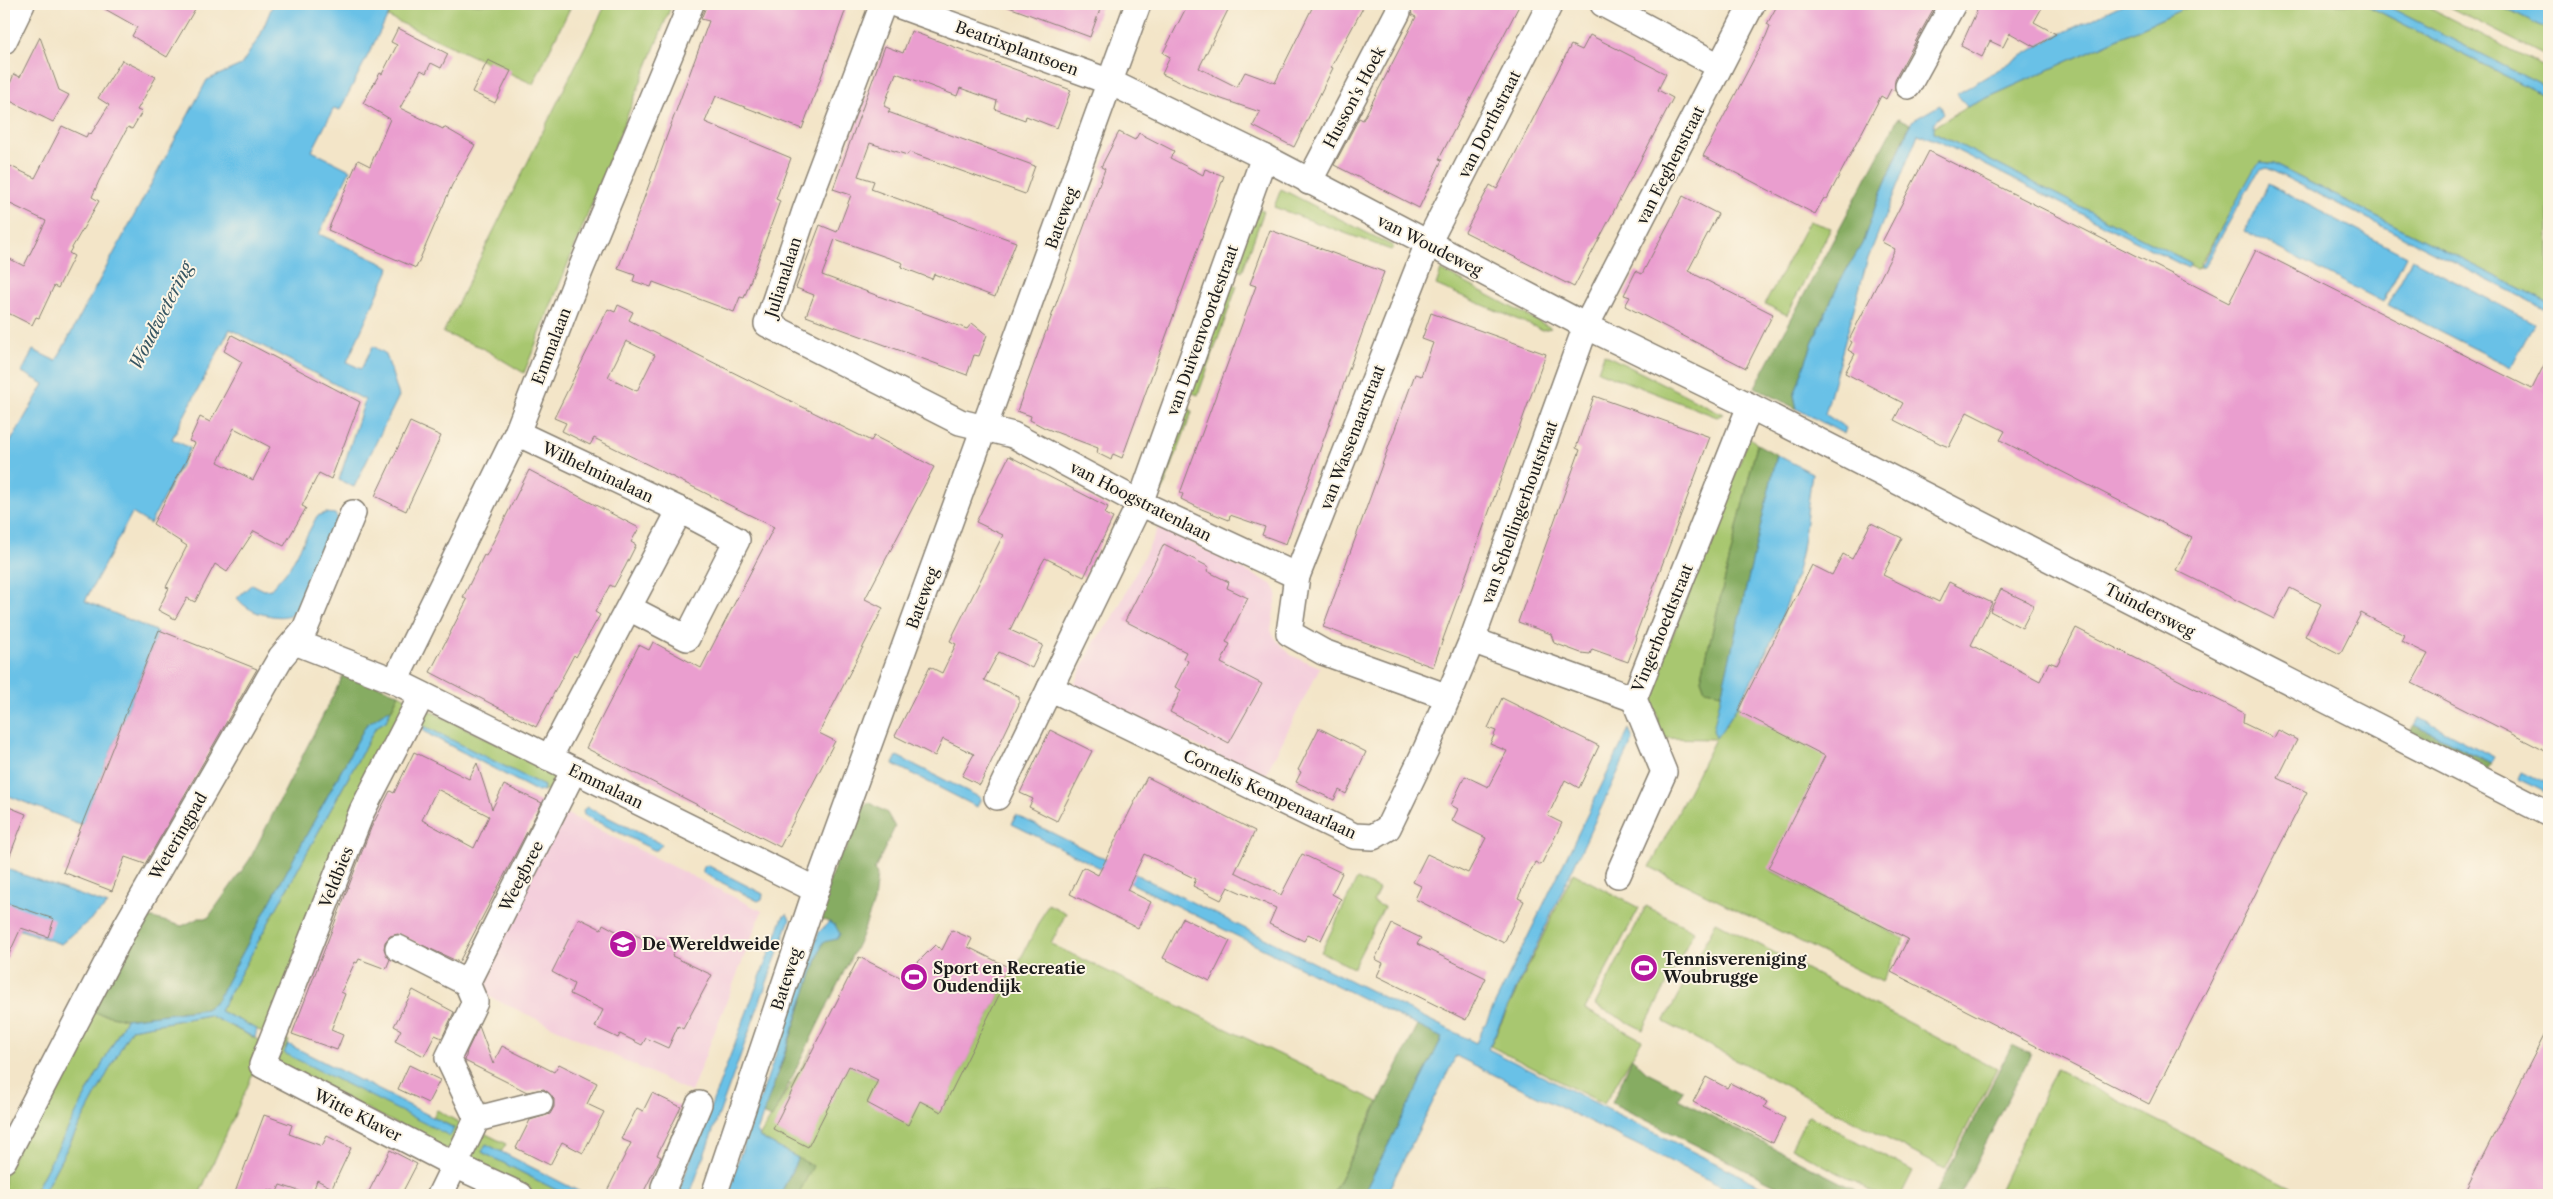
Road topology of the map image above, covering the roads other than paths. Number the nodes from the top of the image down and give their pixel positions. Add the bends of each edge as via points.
1 (22, 4) edge
2 (691, 4) edge
3 (883, 4) edge
4 (895, 4) edge
5 (1138, 4) edge
6 (1550, 4) edge
7 (1603, 4) edge
8 (1752, 4) edge
9 (1953, 4) edge
10 (1398, 12) dead end
11 (4, 41) edge
12 (1719, 66) junction
13 (1110, 82) junction
14 (1908, 86) dead end
15 (1264, 157) junction
16 (1309, 182) junction
17 (1428, 244) junction
18 (1586, 326) junction
19 (1750, 406) junction
20 (984, 428) junction
21 (517, 433) junction
22 (1140, 503) junction
23 (680, 510) junction
24 (353, 513) dead end
25 (1297, 576) junction
26 (630, 608) junction
27 (1472, 640) junction
28 (295, 642) junction
29 (396, 682) junction
30 (1050, 688) junction
31 (422, 695) junction
32 (1448, 697) junction
33 (1634, 699) junction
34 (549, 758) junction
35 (574, 770) junction
36 (997, 797) dead end
37 (2549, 814) edge
38 (1618, 875) dead end
39 (816, 890) junction
40 (398, 948) dead end
41 (467, 983) junction
42 (262, 1066) joint
43 (540, 1103) dead end
44 (699, 1104) dead end
45 (477, 1119) junction
46 (4, 1160) edge
47 (454, 1165) junction
48 (440, 1195) edge
49 (520, 1195) edge
50 (666, 1195) edge
51 (714, 1195) edge

1 - 11 street
2 - 21 street, Emmalaan via 580,271
3 - 20 street, Julianalaan via 805,211 767,324 960,422
4 - 13 street, Beatrixplantsoen
5 - 13 street, Bateweg
6 - 17 street, van Dorthstraat
7 - 12 street
8 - 12 street, van Eeghenstraat
9 - 14 street
10 - 16 street, Husson's Hoek
12 - 18 street, van Eeghenstraat via 1671,166
13 - 15 street, van Woudeweg
13 - 20 street, Bateweg
15 - 16 street, van Woudeweg
15 - 22 street, van Duivenvoordestraat
16 - 17 street, van Woudeweg
17 - 18 street, van Woudeweg
17 - 25 street, van Wassenaarstraat
18 - 19 street, van Woudeweg
18 - 27 street, van Schellingerhoutstraat
19 - 33 street, Vingerhoedtstraat
19 - 37 street, Tuindersweg
20 - 22 street, van Hoogstratenlaan via 1013,435
20 - 39 street, Bateweg
21 - 23 street, Wilhelminalaan
21 - 29 street, Emmalaan
22 - 25 street, van Hoogstratenlaan
22 - 30 street
23 - 26 street
23 - 26 street, Wilhelminalaan via 737,540 692,629 687,638
24 - 28 street, Weteringpad via 305,629
25 - 32 street, van Wassenaarstraat via 1289,633 1323,652
26 - 34 street
27 - 32 street, van Schellingerhoutstraat
27 - 33 street
28 - 29 street, Emmalaan
28 - 46 street, Weteringpad via 281,657 126,926
29 - 31 street, Emmalaan
30 - 32 street, Cornelis Kempenaarlaan via 1354,836 1373,838 1388,828
30 - 36 street
31 - 34 street, Emmalaan
31 - 42 street, Veldbies via 362,811
33 - 38 street, Vingerhoedtstraat via 1664,772
34 - 35 street, Emmalaan
35 - 39 street, Emmalaan
35 - 41 street, Weegbree
39 - 51 street, Bateweg
40 - 41 street
41 - 45 street via 476,1002 448,1058
42 - 47 street, Witte Klaver
43 - 45 street
44 - 50 street via 664,1187
45 - 47 street
47 - 48 street
47 - 49 street, Witte Klaver

